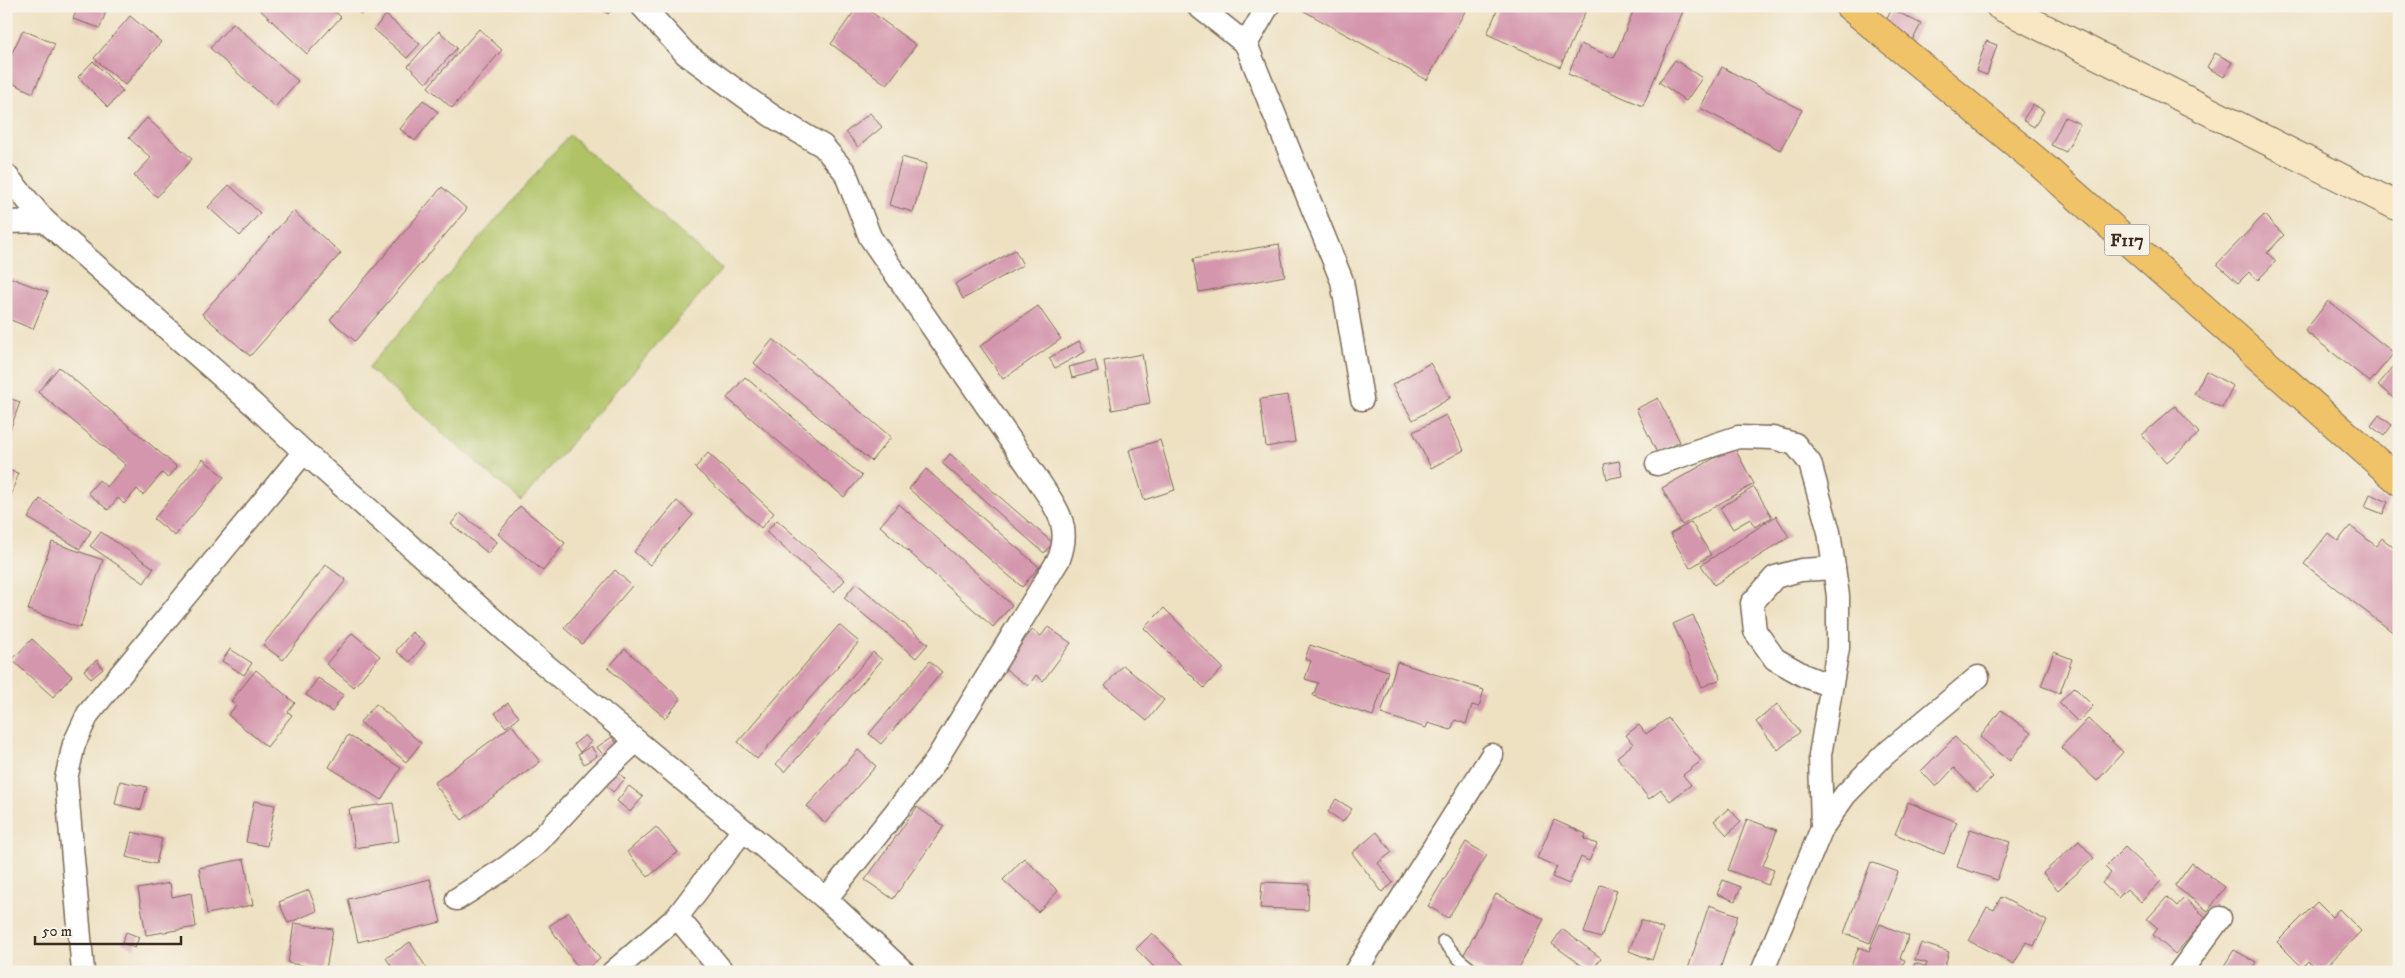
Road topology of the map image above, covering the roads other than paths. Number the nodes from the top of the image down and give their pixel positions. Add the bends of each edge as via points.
1 (642, 6) edge
2 (1198, 6) edge
3 (1268, 6) edge
4 (1849, 6) edge
5 (2000, 6) edge
6 (1246, 44) junction
7 (6, 176) edge
8 (2399, 207) edge
9 (45, 221) junction
10 (6, 222) edge
11 (1362, 399) dead end
12 (304, 452) junction
13 (1657, 464) dead end
14 (2399, 481) edge
15 (1834, 568) junction
16 (1978, 677) dead end
17 (1831, 686) junction
18 (636, 741) junction
19 (1492, 755) dead end
20 (1822, 828) junction
21 (743, 830) junction
22 (457, 899) dead end
23 (826, 899) junction
24 (677, 917) junction
25 (2220, 918) dead end
26 (1443, 941) dead end
27 (83, 972) edge
28 (612, 972) edge
29 (723, 972) edge
30 (904, 972) edge
31 (1355, 972) edge
32 (1475, 972) edge
33 (1762, 972) edge
34 (2180, 972) edge

1 - 23 street via 686,54 772,116 824,146 845,172 870,237 1038,480 1064,526 1065,544 1059,559 933,766
2 - 6 street
3 - 6 street
4 - 14 main road, F117 via 2038,162
5 - 8 main road
6 - 11 street via 1342,281
7 - 9 street
9 - 10 street
9 - 12 street via 254,404
12 - 18 street via 531,653
12 - 27 street via 88,714 74,744 66,778
13 - 15 street via 1738,437 1773,438 1795,444 1810,463 1829,532
15 - 17 street via 1838,596 1838,648
15 - 17 street via 1801,570 1775,577 1752,602 1755,631 1774,659
16 - 20 street via 1883,756 1845,796
17 - 20 street via 1820,755
18 - 21 street
18 - 22 street via 534,845 507,867
19 - 31 street
20 - 33 street
21 - 23 street
21 - 24 street
23 - 30 street
24 - 28 street
24 - 29 street
25 - 34 street
26 - 32 lane

